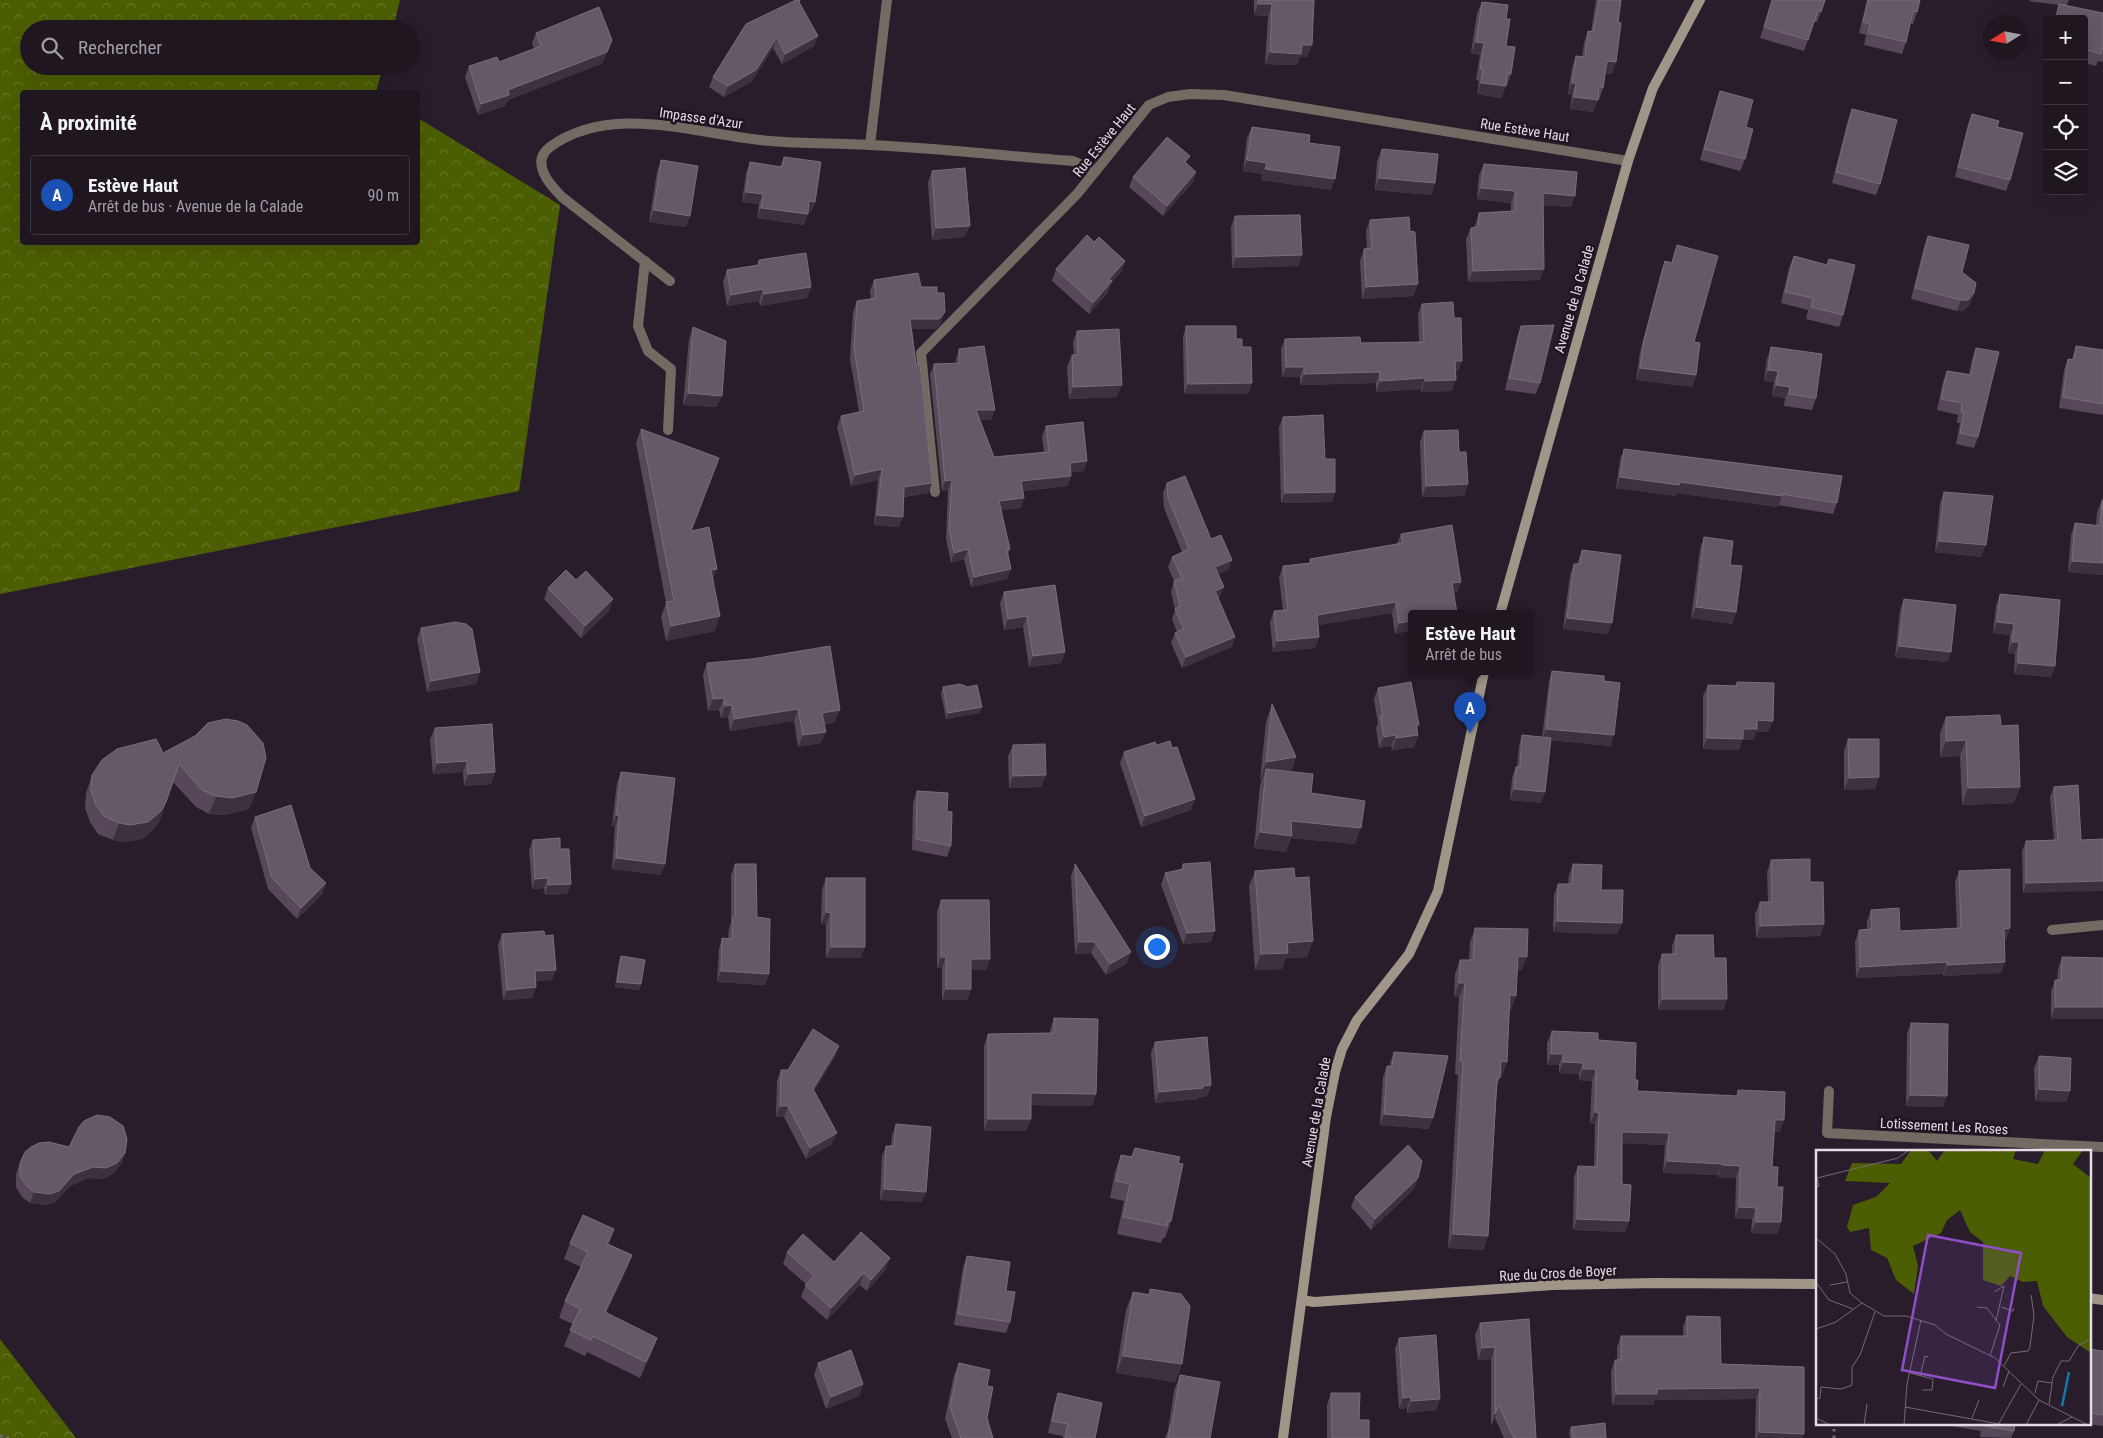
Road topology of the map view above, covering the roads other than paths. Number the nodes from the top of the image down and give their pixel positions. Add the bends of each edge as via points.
1 (887, 0) edge
2 (1700, 0) edge
3 (870, 145) junction
4 (1628, 161) junction
5 (1096, 171) junction
6 (645, 261) junction
7 (670, 281) dead end
8 (668, 430) dead end
9 (935, 492) dead end
10 (1501, 610) edge
11 (1483, 675) edge
12 (2103, 925) edge
13 (2052, 930) dead end
14 (1829, 1091) dead end
15 (2103, 1147) edge
16 (1816, 1284) edge
17 (2090, 1298) edge
18 (1302, 1300) junction
19 (2103, 1300) edge
20 (1283, 1438) edge

1 - 3 street
2 - 4 street, Avenue de la Calade via 1653,88
3 - 5 street, Impasse d'Azur via 1073,162
3 - 6 street, Impasse d'Azur via 770,141 667,125 618,125 585,129 559,140 544,152 541,163 547,182
4 - 5 street, Rue Estève Haut via 1224,95 1190,94 1168,97 1150,105
4 - 10 street, Avenue de la Calade
5 - 9 street, Rue Estève Haut via 921,353
6 - 7 street, Impasse d'Azur
6 - 8 street via 638,326 648,351 671,369
11 - 18 street, Avenue de la Calade via 1438,891 1409,954 1357,1020 1342,1049 1335,1072
12 - 13 street
14 - 15 street, Lotissement Les Roses via 1827,1133
16 - 18 street, Rue du Cros de Boyer via 1553,1285 1314,1302
17 - 19 street
18 - 20 street, Avenue de la Calade

